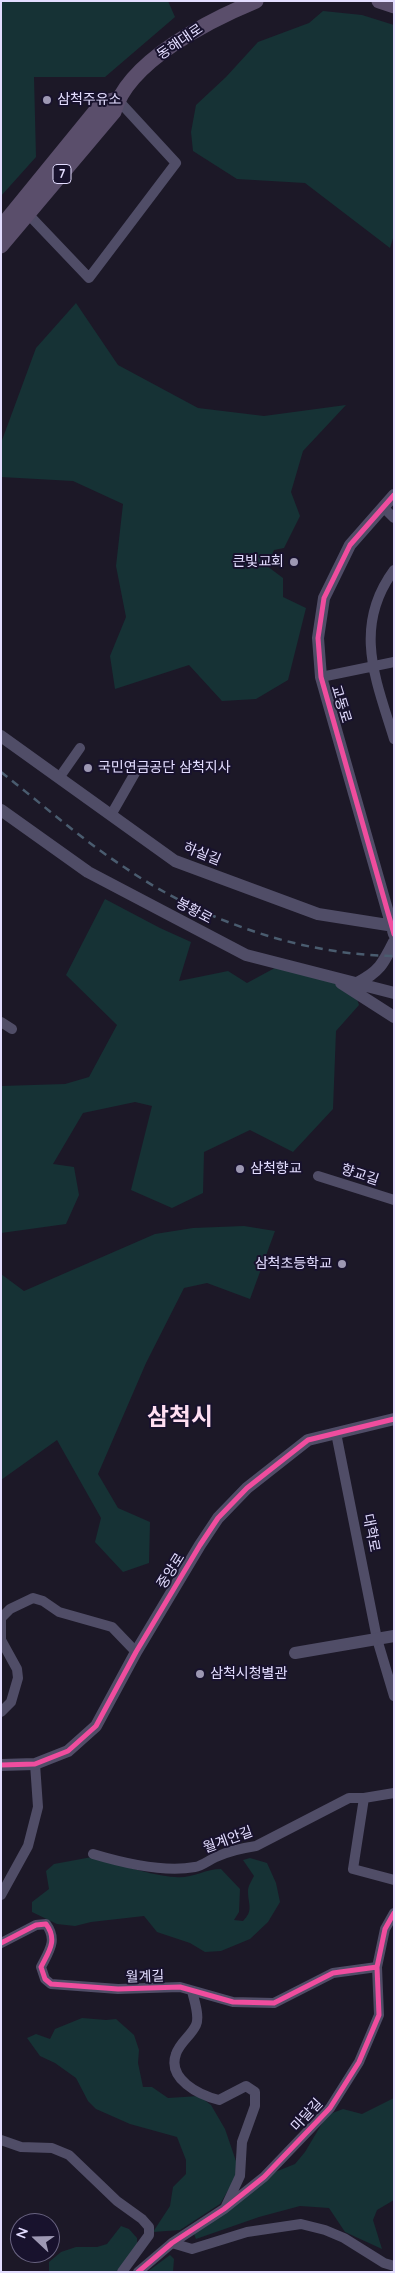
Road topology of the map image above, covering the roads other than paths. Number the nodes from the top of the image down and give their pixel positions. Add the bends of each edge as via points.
1 (256, 1) edge
2 (379, 1) edge
3 (394, 6) edge
4 (118, 99) junction
5 (28, 214) junction
6 (1, 227) edge
7 (1, 246) edge
8 (394, 495) edge
9 (383, 507) junction
10 (394, 518) edge
11 (394, 570) edge
12 (394, 662) edge
13 (371, 667) junction
14 (321, 677) junction
15 (1, 736) edge
16 (394, 740) edge
17 (80, 748) dead end
18 (139, 766) dead end
19 (59, 778) junction
20 (1, 810) edge
21 (111, 815) junction
22 (393, 929) edge
23 (394, 942) edge
24 (332, 977) junction
25 (356, 983) junction
26 (394, 993) edge
27 (394, 1017) edge
28 (1, 1022) edge
29 (12, 1029) dead end
30 (318, 1176) dead end
31 (394, 1200) edge
32 (394, 1419) edge
33 (336, 1432) junction
34 (394, 1636) edge
35 (377, 1639) junction
36 (136, 1652) junction
37 (295, 1653) dead end
38 (393, 1690) edge
39 (1, 1712) edge
40 (35, 1764) junction
41 (1, 1765) edge
42 (394, 1794) edge
43 (364, 1798) junction
44 (93, 1854) dead end
45 (394, 1880) edge
46 (1, 1895) edge
47 (394, 1913) edge
48 (1, 1943) edge
49 (377, 1967) junction
50 (192, 1991) junction
51 (1, 2140) edge
52 (224, 2209) junction
53 (172, 2243) junction
54 (394, 2266) edge
55 (122, 2272) edge
56 (138, 2272) edge

1 - 4 main road, 동해대로 / 7 via 225,14 156,57 126,86
2 - 3 main road
4 - 5 main road, 동해대로 / 7 via 114,112
4 - 5 street via 176,163 89,278
4 - 6 main road, 동해대로 / 7 via 102,103
5 - 7 main road, 동해대로 / 7
8 - 9 street, 교동로
9 - 10 street
9 - 14 street, 교동로 via 350,545 324,598 318,638
11 - 13 street via 386,581 371,623
12 - 13 street
13 - 14 street
13 - 16 street
14 - 22 street, 교동로
15 - 19 street, 하실길
17 - 19 street
18 - 21 street
19 - 21 street, 하실길
20 - 24 street, 봉황로 via 88,872 246,955
21 - 22 street, 하실길 via 176,861 318,914
23 - 25 street via 373,976
24 - 25 street, 봉황로
24 - 27 street
25 - 26 street, 봉황로
28 - 29 street
30 - 31 street, 향교길
32 - 33 street, 중앙로
33 - 35 street, 대학로
33 - 36 street, 중앙로 via 308,1440 246,1488 218,1518
34 - 35 street
35 - 37 street
35 - 38 street, 대학로
36 - 39 street via 112,1627 58,1612 43,1601 32,1598 20,1603 10,1608 2,1618 2,1640 17,1669 18,1678 11,1702
36 - 40 street, 중앙로 via 96,1726 68,1751
40 - 41 street, 중앙로
40 - 46 street via 38,1807 28,1846
42 - 43 street, 월계안길
43 - 44 street, 월계안길 via 349,1798 256,1846 235,1850 197,1867 156,1867
43 - 45 street via 352,1869
47 - 49 street, 마달길 via 385,1929
48 - 50 street, 월계길 via 36,1925 46,1924 52,1932 53,1941 41,1967 45,1979 51,1984 118,1989 180,1987
49 - 50 street, 월계길 via 333,1973 274,2004 233,2002
49 - 52 street, 마달길 via 379,2015 359,2062 330,2108 264,2177
50 - 52 street via 197,2024 176,2054 174,2064 179,2076 198,2092 219,2100 246,2086 255,2092 255,2106 242,2142 240,2176
51 - 55 street via 21,2147 52,2148 69,2155 117,2201 142,2219 149,2227 149,2235
52 - 53 street, 마달길
53 - 54 street via 192,2249 247,2232 302,2224 332,2233
53 - 56 street, 마달길

